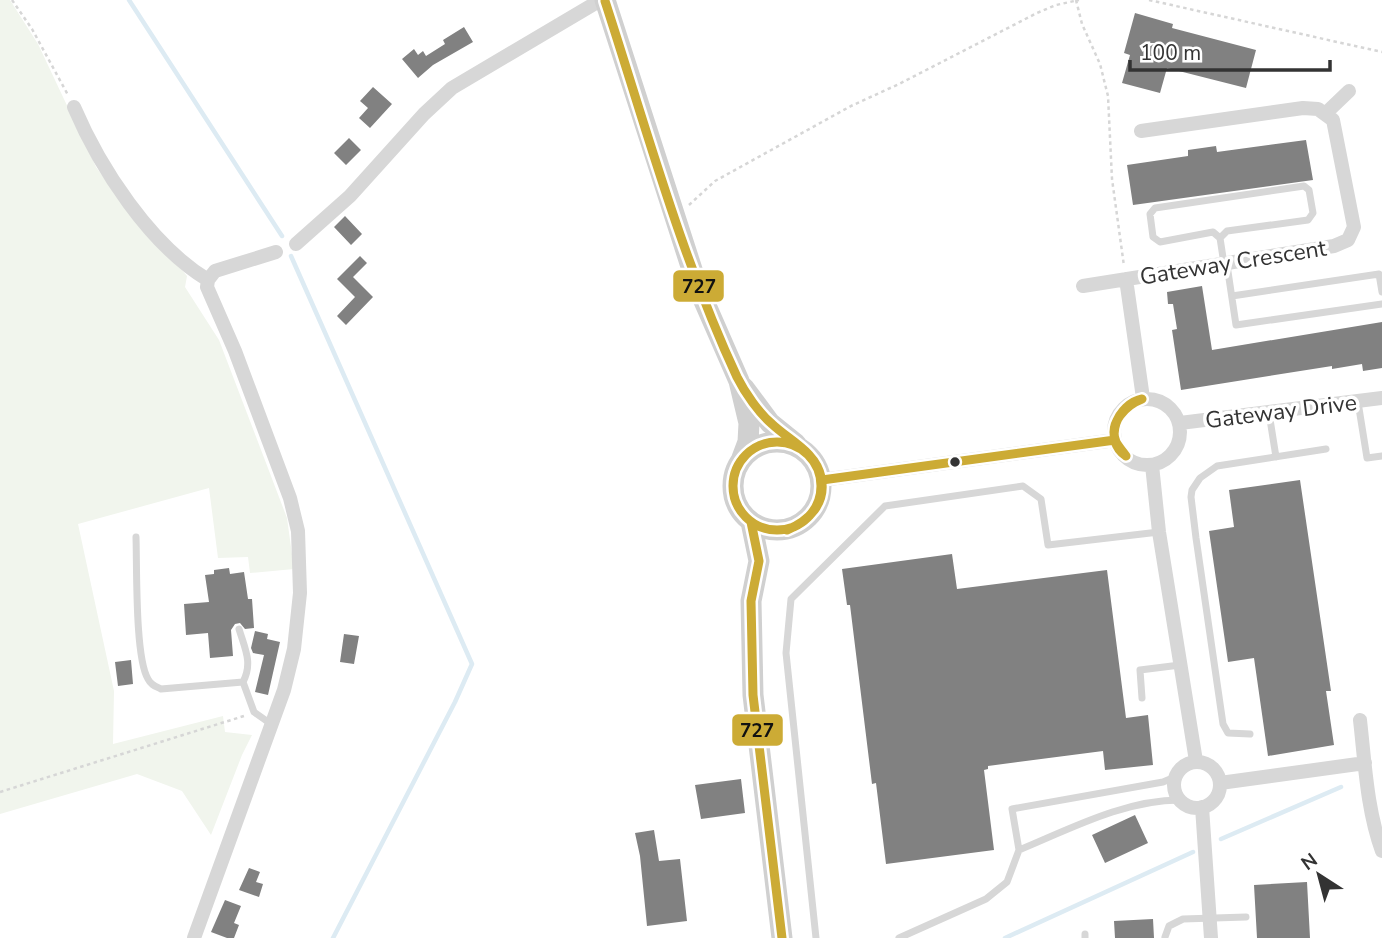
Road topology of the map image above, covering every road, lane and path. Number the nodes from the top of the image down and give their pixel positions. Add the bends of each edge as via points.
1 (12, 0) edge
2 (605, 0) edge
3 (610, 0) edge
4 (1077, 0) edge
5 (1149, 0) edge
6 (1382, 52) edge
7 (1349, 91) dead end
8 (74, 107) joint
9 (1326, 113) junction
10 (1141, 131) dead end
11 (675, 215) junction
12 (1220, 239) junction
13 (296, 244) dead end
14 (276, 252) dead end
15 (1226, 265) junction
16 (1126, 279) junction
17 (208, 280) junction
18 (1083, 286) dead end
19 (1382, 292) edge
20 (1232, 296) junction
21 (1382, 304) edge
22 (739, 381) junction
23 (1143, 398) junction
24 (1382, 398) edge
25 (1358, 402) junction
26 (1269, 413) junction
27 (1180, 423) junction
28 (1115, 440) junction
29 (798, 446) junction
30 (1326, 449) dead end
31 (1382, 456) edge
32 (1276, 457) junction
33 (742, 458) junction
34 (1152, 465) junction
35 (822, 480) junction
36 (751, 522) junction
37 (786, 530) junction
38 (1159, 532) junction
39 (136, 537) dead end
40 (751, 601) junction
41 (239, 629) dead end
42 (1180, 664) junction
43 (243, 682) junction
44 (1142, 698) dead end
45 (254, 712) junction
46 (1360, 720) dead end
47 (272, 724) junction
48 (1250, 734) dead end
49 (1196, 761) junction
50 (1365, 763) junction
51 (1175, 777) junction
52 (1220, 783) junction
53 (0, 792) edge
54 (1180, 800) junction
55 (1202, 807) junction
56 (1019, 850) junction
57 (1382, 851) edge
58 (1246, 917) dead end
59 (1211, 918) junction
60 (1165, 937) edge
61 (194, 938) edge
62 (782, 938) edge
63 (816, 938) edge
64 (900, 938) edge
65 (1211, 938) edge

1 - 8 path
2 - 3 street
2 - 11 street
2 - 13 street via 452,88 350,196
4 - 11 path via 1037,13 851,106 715,181
4 - 16 path via 1108,96 1112,179
5 - 6 path
7 - 9 street
8 - 17 street via 104,168 124,196 172,250
9 - 10 street via 1311,107
9 - 15 street, Gateway Crescent via 1332,120 1354,228 1348,240
11 - 22 street via 697,285
12 - 12 lane via 1213,232 1160,242 1153,237 1150,214 1155,208 1304,186 1309,190 1313,213 1308,220 1227,230
12 - 15 lane
14 - 17 street via 215,271
15 - 16 street, Gateway Crescent
15 - 20 lane
16 - 18 street
16 - 23 street, Gateway Crescent
17 - 47 street via 208,291 277,460 298,531 298,620 287,680
19 - 20 lane via 1379,274
20 - 21 lane via 1236,325
22 - 29 street via 770,423
22 - 33 street via 749,424
23 - 27 street via 1162,401
23 - 28 street via 1123,408 1114,429
24 - 25 street, Gateway Drive
25 - 26 street, Gateway Drive
25 - 31 lane via 1367,458
26 - 27 street, Gateway Drive
26 - 32 lane
27 - 34 street via 1178,446 1163,462
28 - 34 street via 1125,457
28 - 35 street
29 - 33 street via 762,444
29 - 35 street via 818,466
30 - 32 lane
32 - 48 lane via 1207,471 1191,497 1223,724 1228,733
33 - 36 street via 733,492 736,504
34 - 38 street
35 - 37 street via 822,493 810,517
36 - 37 street
36 - 40 street via 759,561
37 - 40 street via 767,558
38 - 42 street
38 - 63 lane via 1048,545 1041,499 1023,486 886,506 791,598 786,653
39 - 43 lane via 146,678 161,689
40 - 62 street via 753,695
41 - 43 lane via 250,662
42 - 44 lane via 1140,670
42 - 49 street
43 - 45 lane
45 - 47 lane
45 - 53 path
46 - 50 street
47 - 61 street
49 - 51 street via 1183,766
49 - 52 street via 1213,767
50 - 52 street
50 - 57 street
51 - 54 street
51 - 56 lane via 1012,809
52 - 55 street via 1218,796
54 - 55 street
54 - 56 lane via 1149,801 1113,812
55 - 59 street
56 - 64 lane via 1007,882 986,899
58 - 59 lane
59 - 60 lane via 1174,922
59 - 65 street

